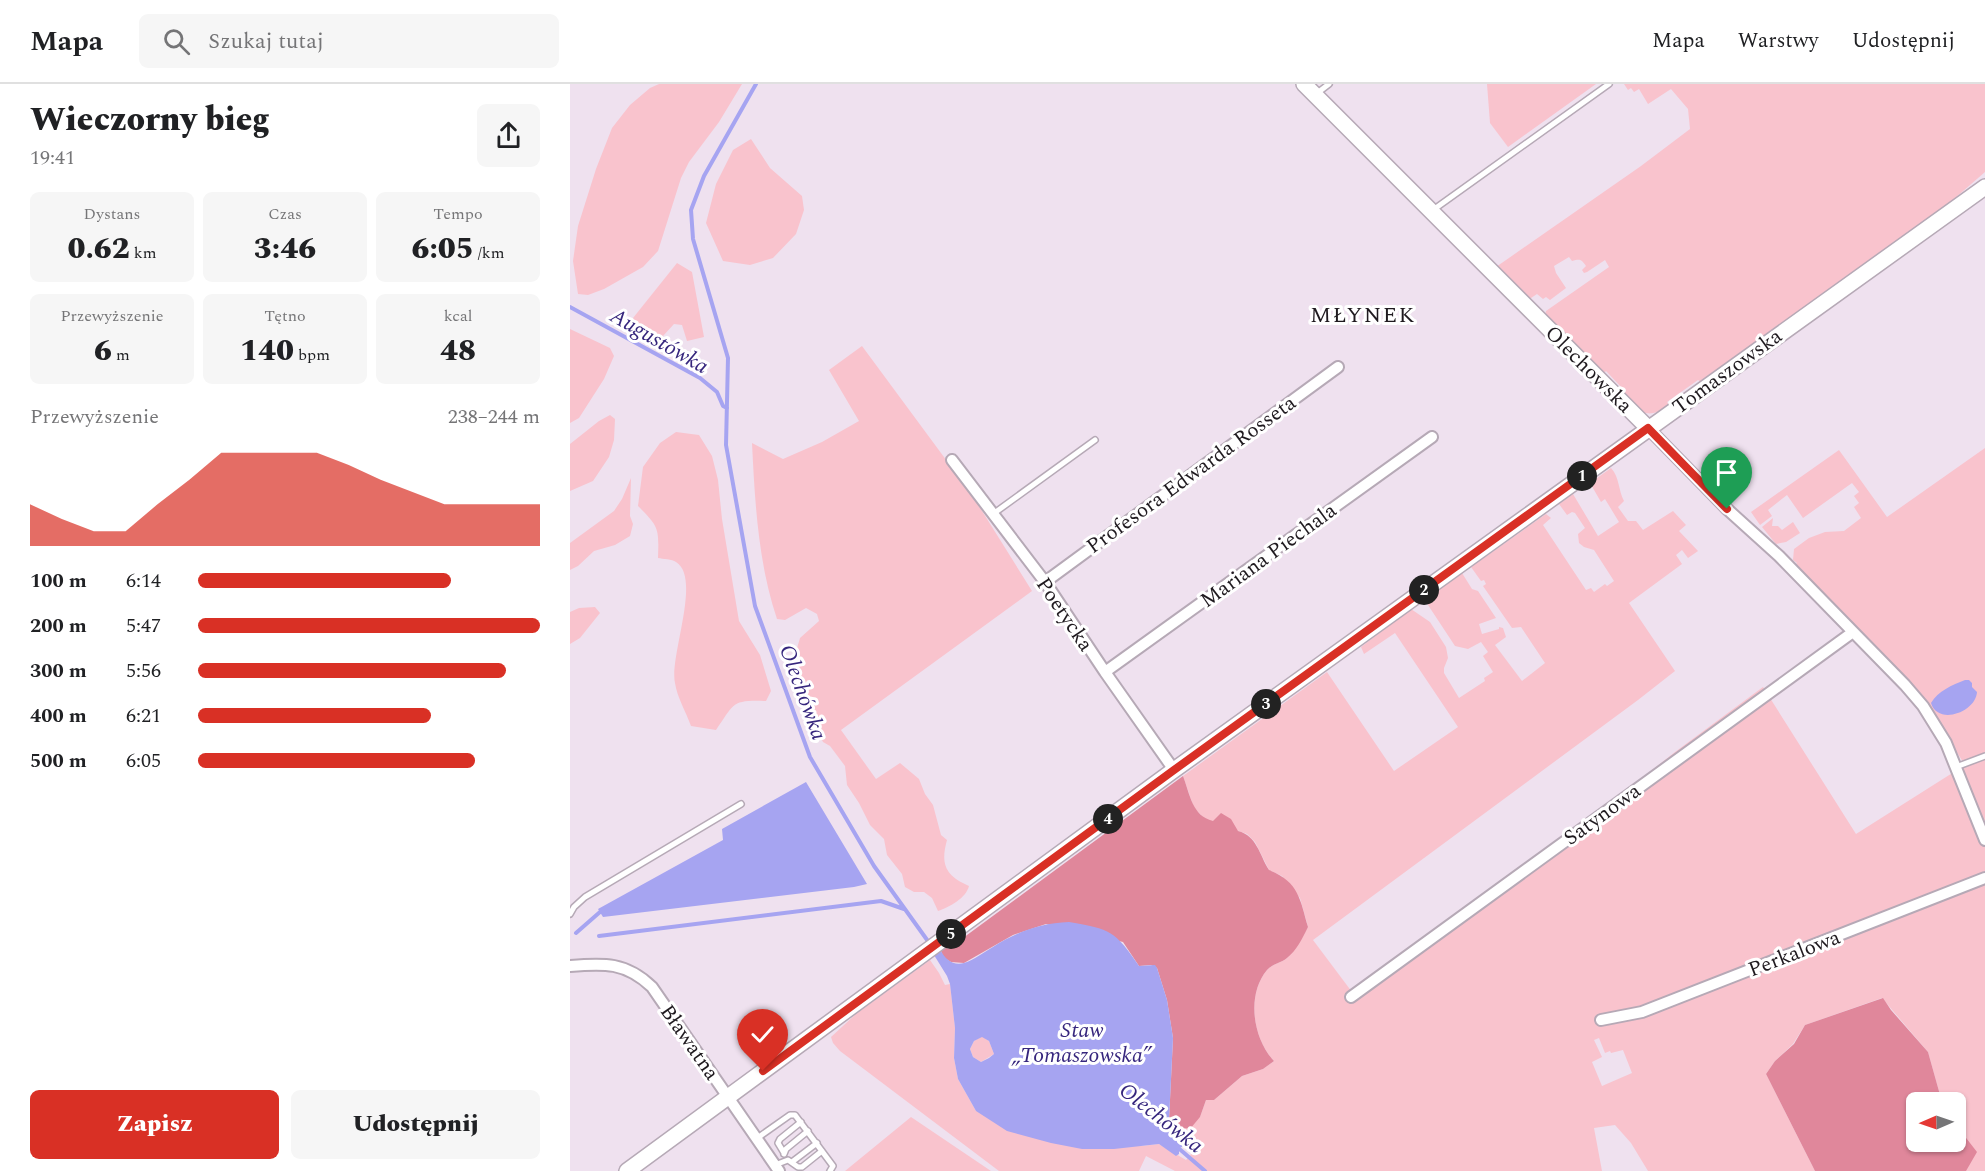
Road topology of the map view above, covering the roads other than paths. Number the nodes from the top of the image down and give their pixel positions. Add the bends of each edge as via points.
1 (1329, 84) edge
2 (1609, 84) edge
3 (1309, 89) edge
4 (1985, 187) edge
5 (1431, 211) junction
6 (1338, 367) dead end
7 (1648, 428) junction
8 (1432, 437) dead end
9 (1095, 440) dead end
10 (952, 460) dead end
11 (993, 514) junction
12 (1045, 582) junction
13 (1854, 632) junction
14 (1105, 672) junction
15 (1985, 756) edge
16 (1956, 767) junction
17 (1174, 770) junction
18 (741, 804) dead end
19 (1985, 840) edge
20 (1985, 878) edge
21 (570, 914) edge
22 (570, 961) edge
23 (570, 966) edge
24 (1351, 997) dead end
25 (1600, 1020) dead end
26 (728, 1097) junction
27 (801, 1122) junction
28 (808, 1131) junction
29 (756, 1139) junction
30 (817, 1143) junction
31 (822, 1151) junction
32 (780, 1162) edge
33 (792, 1162) junction
34 (627, 1171) edge
35 (830, 1171) edge

1 - 3 lane
2 - 5 lane
3 - 5 street, Olechowska
4 - 7 street, Tomaszowska
5 - 7 street, Olechowska
6 - 12 street, Profesora Edwarda Rosseta
7 - 13 street, Olechowska
7 - 17 street, Tomaszowska
8 - 14 street, Mariana Piechala
9 - 11 lane
10 - 11 street, Poetycka
11 - 12 street, Poetycka
12 - 14 street, Poetycka
13 - 16 street, Olechowska via 1923,706
13 - 24 street, Satynowa
14 - 17 street, Poetycka
15 - 16 lane
16 - 19 street
17 - 26 street, Tomaszowska
18 - 21 lane via 585,897
20 - 25 street, Perkalowa via 1642,1012
22 - 23 lane
23 - 26 street, Bławatna via 615,965 641,976
26 - 29 street, Bławatna
26 - 34 street, Tomaszowska
27 - 28 lane
27 - 29 lane via 790,1115
27 - 32 lane via 780,1139
28 - 30 lane
28 - 32 lane via 786,1149
29 - 32 street, Bławatna
30 - 31 lane
30 - 33 lane
31 - 33 lane via 802,1167
31 - 35 lane via 833,1166
32 - 33 lane

